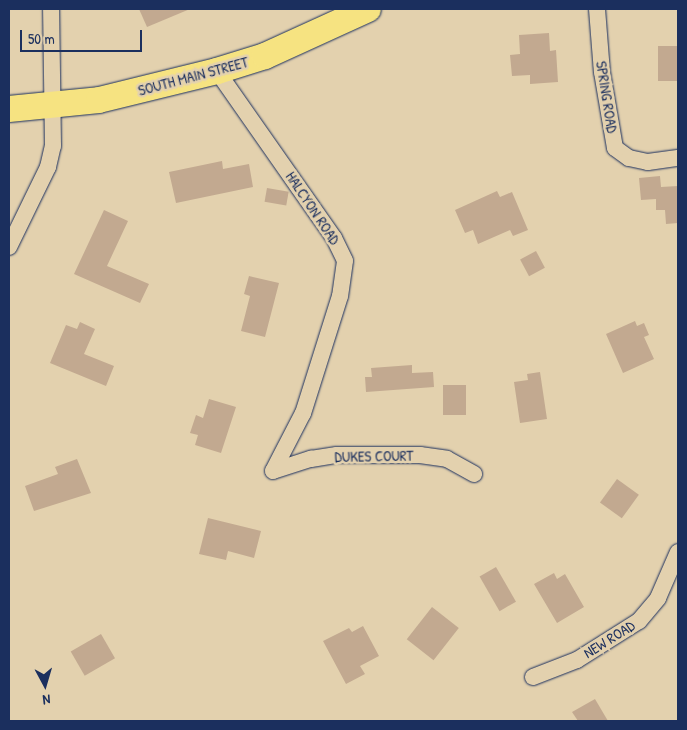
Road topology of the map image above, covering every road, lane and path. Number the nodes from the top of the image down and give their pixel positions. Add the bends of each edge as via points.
1 (51, 9) edge
2 (368, 9) edge
3 (597, 9) edge
4 (217, 72) junction
5 (52, 106) junction
6 (9, 109) edge
7 (678, 158) edge
8 (9, 247) edge
9 (272, 471) joint
10 (474, 474) dead end
11 (678, 552) edge
12 (534, 677) dead end

1 - 5 street
2 - 4 main road, SOUTH MAIN STREET via 273,53
3 - 7 street, SPRING ROAD via 602,72 615,148 629,158 648,162
4 - 5 main road, SOUTH MAIN STREET via 146,90
4 - 9 street, HALCYON ROAD via 334,238 345,261 340,296 303,413
5 - 6 main road, SOUTH MAIN STREET
5 - 8 street via 53,146 48,168
9 - 10 street, DUKES COURT via 338,455 420,455 446,459
11 - 12 street, NEW ROAD via 658,598 639,621 577,660

